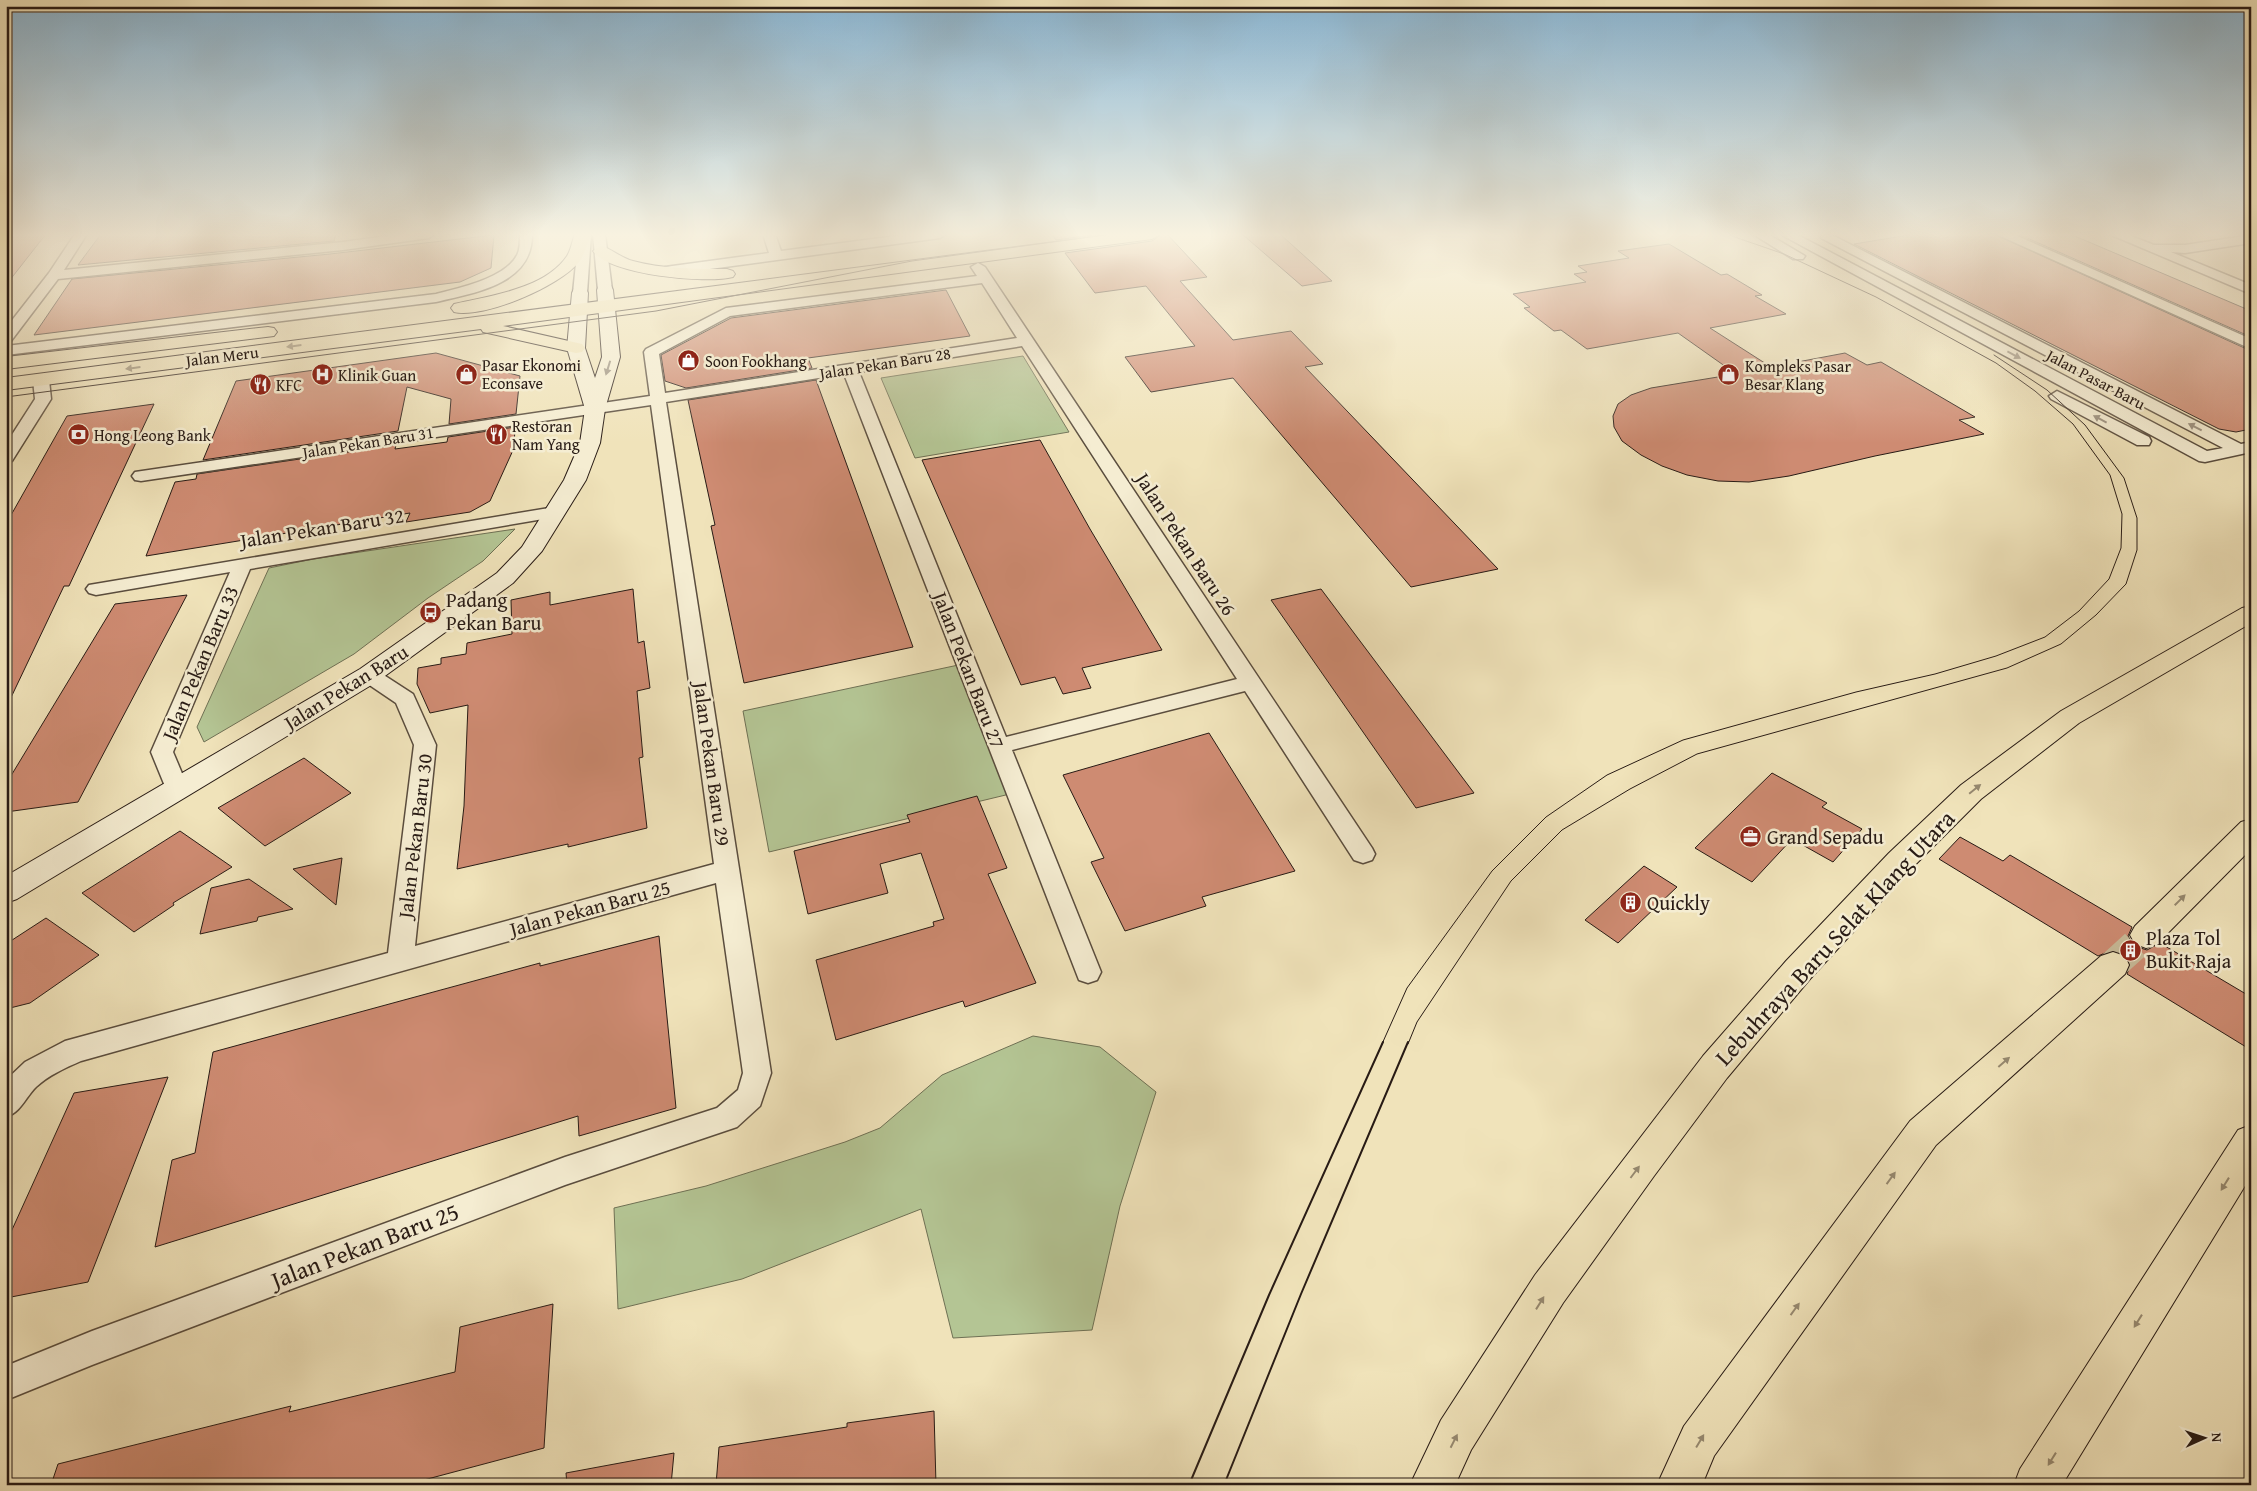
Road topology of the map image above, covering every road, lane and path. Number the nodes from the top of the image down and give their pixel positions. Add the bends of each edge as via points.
1 (32, 304) edge
2 (391, 304) edge
3 (486, 304) edge
4 (550, 304) edge
5 (568, 304) edge
6 (580, 304) edge
7 (606, 304) edge
8 (648, 304) edge
9 (792, 304) edge
10 (1001, 304) edge
11 (1916, 304) edge
12 (1957, 304) edge
13 (2158, 304) edge
14 (382, 318) junction
15 (473, 324) junction
16 (608, 326) junction
17 (6, 338) edge
18 (1026, 341) junction
19 (2251, 345) edge
20 (576, 348) junction
21 (6, 351) edge
22 (6, 363) edge
23 (850, 369) junction
24 (6, 372) edge
25 (41, 380) junction
26 (6, 384) edge
27 (2047, 390) dead end
28 (659, 399) junction
29 (595, 409) junction
30 (2143, 442) dead end
31 (2244, 448) edge
32 (6, 457) edge
33 (141, 476) dead end
34 (555, 512) junction
35 (243, 564) junction
36 (96, 589) dead end
37 (2251, 613) edge
38 (369, 676) junction
39 (1250, 683) junction
40 (999, 746) junction
41 (177, 790) junction
42 (2251, 830) edge
43 (1363, 854) dead end
44 (728, 870) junction
45 (9, 890) edge
46 (2146, 935) tunnel mouth
47 (400, 961) junction
48 (2113, 966) tunnel mouth
49 (1088, 972) dead end
50 (6, 1104) edge
51 (727, 1118) joint
52 (2251, 1142) edge
53 (6, 1382) edge
54 (1432, 1485) edge
55 (1679, 1485) edge
56 (2036, 1485) edge

1 - 17 street
2 - 21 street
3 - 14 highway
4 - 14 highway, Jalan Meru
5 - 15 highway, Jalan Meru
6 - 20 street, Jalan Pekan Baru
7 - 16 street, Jalan Pekan Baru
8 - 16 highway via 620,312
9 - 28 street, Jalan Pekan Baru 29 via 726,312 651,352
10 - 18 street, Jalan Pekan Baru 26
11 -> 31 street, Jalan Pasar Baru via 2205,457
31 -> 12 street
13 - 19 street
14 - 22 highway, Jalan Meru
15 - 20 highway
15 -> 25 highway, Jalan Meru
16 -> 29 street, Jalan Pekan Baru via 611,357
18 - 23 street, Jalan Pekan Baru 28
18 - 39 street, Jalan Pekan Baru 26
20 - 29 street, Jalan Pekan Baru
23 - 28 street, Jalan Pekan Baru 28
23 - 40 street, Jalan Pekan Baru 27
24 - 25 highway via 34,373
25 - 26 highway, Jalan Meru
25 - 32 street via 43,400
30 -> 27 street
28 - 29 street, Jalan Pekan Baru 28
28 - 44 street, Jalan Pekan Baru 29
29 - 33 street, Jalan Pekan Baru 31
29 - 34 street, Jalan Pekan Baru via 590,443 575,480
34 - 35 street, Jalan Pekan Baru 32
34 - 38 street, Jalan Pekan Baru via 531,550 505,578
35 - 36 street, Jalan Pekan Baru 32
35 - 41 street, Jalan Pekan Baru 33 via 162,752
54 -> 37 highway, Lebuhraya Baru Selat Klang Utara via 1456,1435 1549,1289 1641,1164 1721,1060 1798,970 1900,861 1971,792 2070,717
38 - 41 street, Jalan Pekan Baru
38 - 47 street, Jalan Pekan Baru 30 via 405,699 425,744
39 - 40 street
39 - 43 street, Jalan Pekan Baru 26
40 - 49 street, Jalan Pekan Baru 27
41 - 45 street, Jalan Pekan Baru
46 -> 42 highway
44 - 47 street, Jalan Pekan Baru 25
44 - 51 street, Jalan Pekan Baru 29 via 757,1072 750,1097
47 - 50 street, Jalan Pekan Baru 25 via 75,1050 42,1065 18,1084
55 -> 48 highway via 1699,1441 1923,1133
51 - 53 street, Jalan Pekan Baru 25 via 565,1171
52 -> 56 highway

